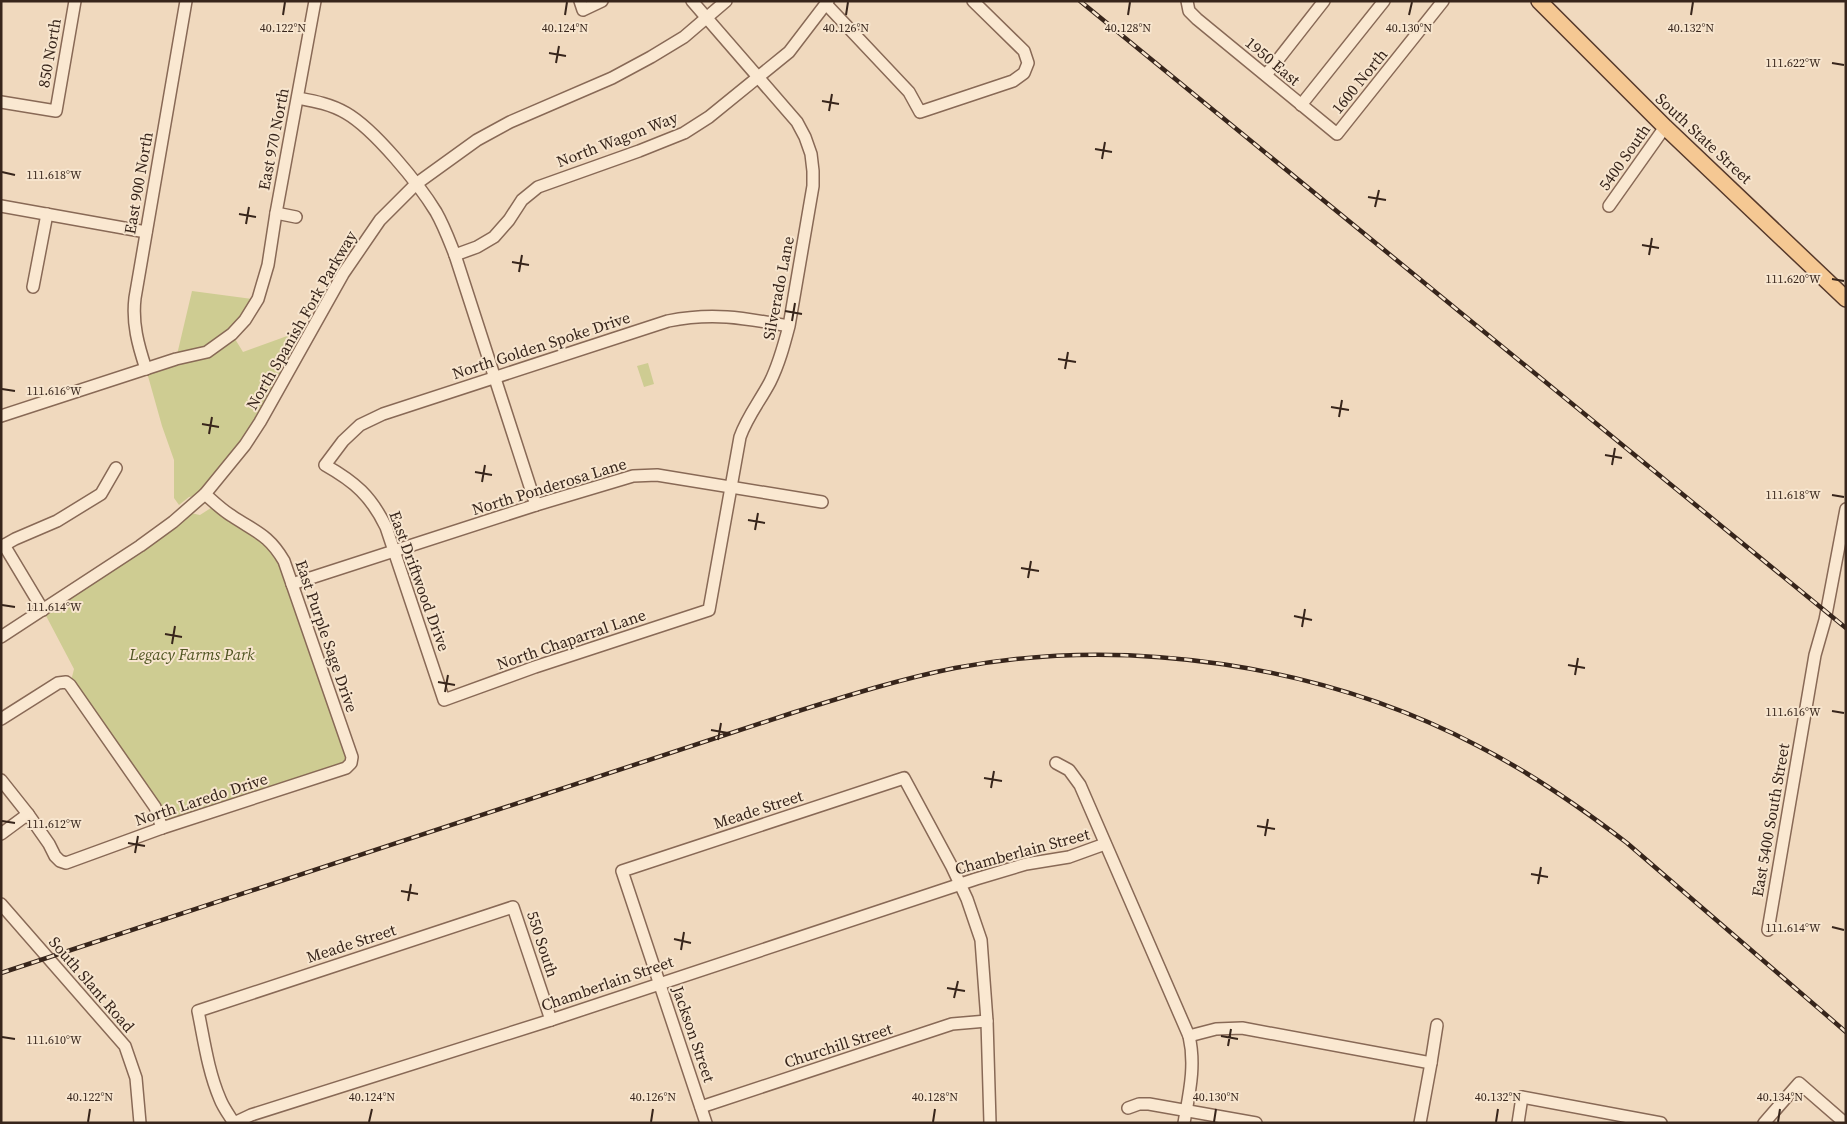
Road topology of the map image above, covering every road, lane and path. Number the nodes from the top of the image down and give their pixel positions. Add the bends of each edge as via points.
1 (75, 1) edge
2 (186, 1) edge
3 (315, 1) edge
4 (602, 1) edge
5 (692, 1) edge
6 (726, 1) edge
7 (973, 1) edge
8 (1324, 1) edge
9 (1384, 1) edge
10 (1443, 1) edge
11 (1539, 1) edge
12 (827, 3) edge
13 (582, 6) edge
14 (1188, 6) edge
15 (707, 18) junction
16 (1266, 75) junction
17 (759, 77) junction
18 (298, 98) junction
19 (1, 102) edge
20 (1301, 105) junction
21 (1665, 126) junction
22 (1337, 134) joint
23 (416, 184) junction
24 (1, 206) edge
25 (1609, 206) dead end
26 (47, 214) junction
27 (276, 214) junction
28 (296, 217) dead end
29 (146, 232) junction
30 (455, 255) junction
31 (33, 287) dead end
32 (1846, 299) edge
33 (789, 326) junction
34 (146, 369) junction
35 (495, 377) junction
36 (1, 416) edge
37 (325, 466) joint
38 (116, 468) dead end
39 (730, 487) junction
40 (205, 494) junction
41 (822, 502) dead end
42 (536, 505) junction
43 (1846, 509) edge
44 (3, 546) edge
45 (394, 552) junction
46 (292, 584) junction
47 (43, 610) junction
48 (709, 610) joint
49 (1, 637) edge
50 (444, 700) joint
51 (1, 719) edge
52 (351, 763) joint
53 (1056, 763) dead end
54 (1, 780) edge
55 (28, 814) junction
56 (162, 828) junction
57 (1, 834) edge
58 (1105, 844) junction
59 (622, 871) joint
60 (960, 884) junction
61 (1, 904) edge
62 (513, 907) joint
63 (1768, 930) dead end
64 (659, 982) junction
65 (551, 1020) junction
66 (986, 1021) junction
67 (1437, 1025) dead end
68 (1189, 1036) junction
69 (1430, 1063) junction
70 (701, 1107) junction
71 (1128, 1108) dead end
72 (1186, 1110) junction
73 (1618, 1119) edge
74 (140, 1123) edge
75 (234, 1123) edge
76 (706, 1123) edge
77 (990, 1123) edge
78 (1184, 1123) edge
79 (1256, 1123) edge
80 (1420, 1123) edge
81 (1518, 1123) edge
82 (1661, 1123) edge
83 (1764, 1123) edge
84 (1845, 1123) edge

1 - 19 street, 850 North via 56,111
2 - 29 street, East 900 North
3 - 18 street, East 970 North
4 - 13 street
5 - 15 street, Silverado Lane
6 - 15 street, North Spanish Fork Parkway
7 - 12 street via 1024,51 1028,63 1024,73 1012,82 920,112 909,92
8 - 16 street
9 - 20 street
10 - 22 street, 1600 North
11 - 21 main road, South State Street
12 - 17 street, North Wagon Way via 789,52
14 - 16 street, 1950 East via 1197,20
15 - 17 street, Silverado Lane
15 - 23 street, North Spanish Fork Parkway via 651,58 477,140
16 - 20 street, 1950 East
17 - 30 street, North Wagon Way via 684,133 538,187 522,200 494,237
17 - 33 street, Silverado Lane via 797,122 811,154 814,171
18 - 23 street via 328,105 362,124
18 - 27 street, East 970 North
20 - 22 street, 1950 East
21 - 25 street, 5400 South
21 - 32 main road, South State Street
23 - 30 street via 440,219
23 - 40 street, North Spanish Fork Parkway via 380,220 343,274 260,422
24 - 26 street
26 - 29 street
26 - 31 street
27 - 28 street
27 - 34 street, East 970 North via 265,281 245,320 219,342
29 - 34 street, East 900 North via 133,313 137,342
30 - 35 street
33 - 35 street, North Golden Spoke Drive via 728,316 690,316
33 - 39 street, Silverado Lane via 777,365 745,422
34 - 36 street, East 970 North
35 - 37 street, North Golden Spoke Drive via 383,414 360,425 343,441
35 - 42 street
37 - 45 street, East Driftwood Drive via 346,476 370,499
38 - 44 street via 101,494 57,521
39 - 41 street, North Ponderosa Lane
39 - 42 street, North Ponderosa Lane via 657,475 633,476
39 - 48 street, Silverado Lane
40 - 46 street, East Purple Sage Drive via 231,516 267,538 284,561
40 - 47 street, North Spanish Fork Parkway via 148,541
42 - 45 street, North Ponderosa Lane
43 - 63 street, East 5400 South Street via 1815,656
44 - 47 street
45 - 46 street, North Ponderosa Lane
45 - 50 street, East Driftwood Drive
46 - 52 street, East Purple Sage Drive via 352,757
47 - 49 street, North Spanish Fork Parkway
48 - 50 street, North Chaparral Lane
51 - 56 street via 58,682 66,682 152,802
52 - 56 street, North Laredo Drive via 346,768
53 - 58 street via 1077,779
54 - 55 street
55 - 56 street, North Laredo Drive via 55,856 66,863
55 - 57 street
58 - 60 street, Chamberlain Street via 1069,858 1026,864
58 - 68 street
59 - 60 street, Meade Street via 904,778
59 - 64 street, Jackson Street
60 - 64 street, Chamberlain Street
60 - 66 street via 981,940
61 - 74 street, South Slant Road via 125,1046 136,1078
62 - 65 street, 550 South
62 - 75 street, Meade Street via 198,1011 220,1100
64 - 65 street, Chamberlain Street
64 - 70 street, Jackson Street
65 - 75 street, Chamberlain Street
66 - 70 street, Churchill Street via 952,1024
66 - 77 street
67 - 69 street
68 - 69 street via 1216,1029 1242,1028
68 - 72 street via 1193,1070
69 - 80 street
70 - 76 street, Jackson Street
71 - 72 street via 1149,1104
72 - 78 street
72 - 79 street
73 - 81 street via 1522,1098
73 - 82 street
83 - 84 street via 1799,1082

